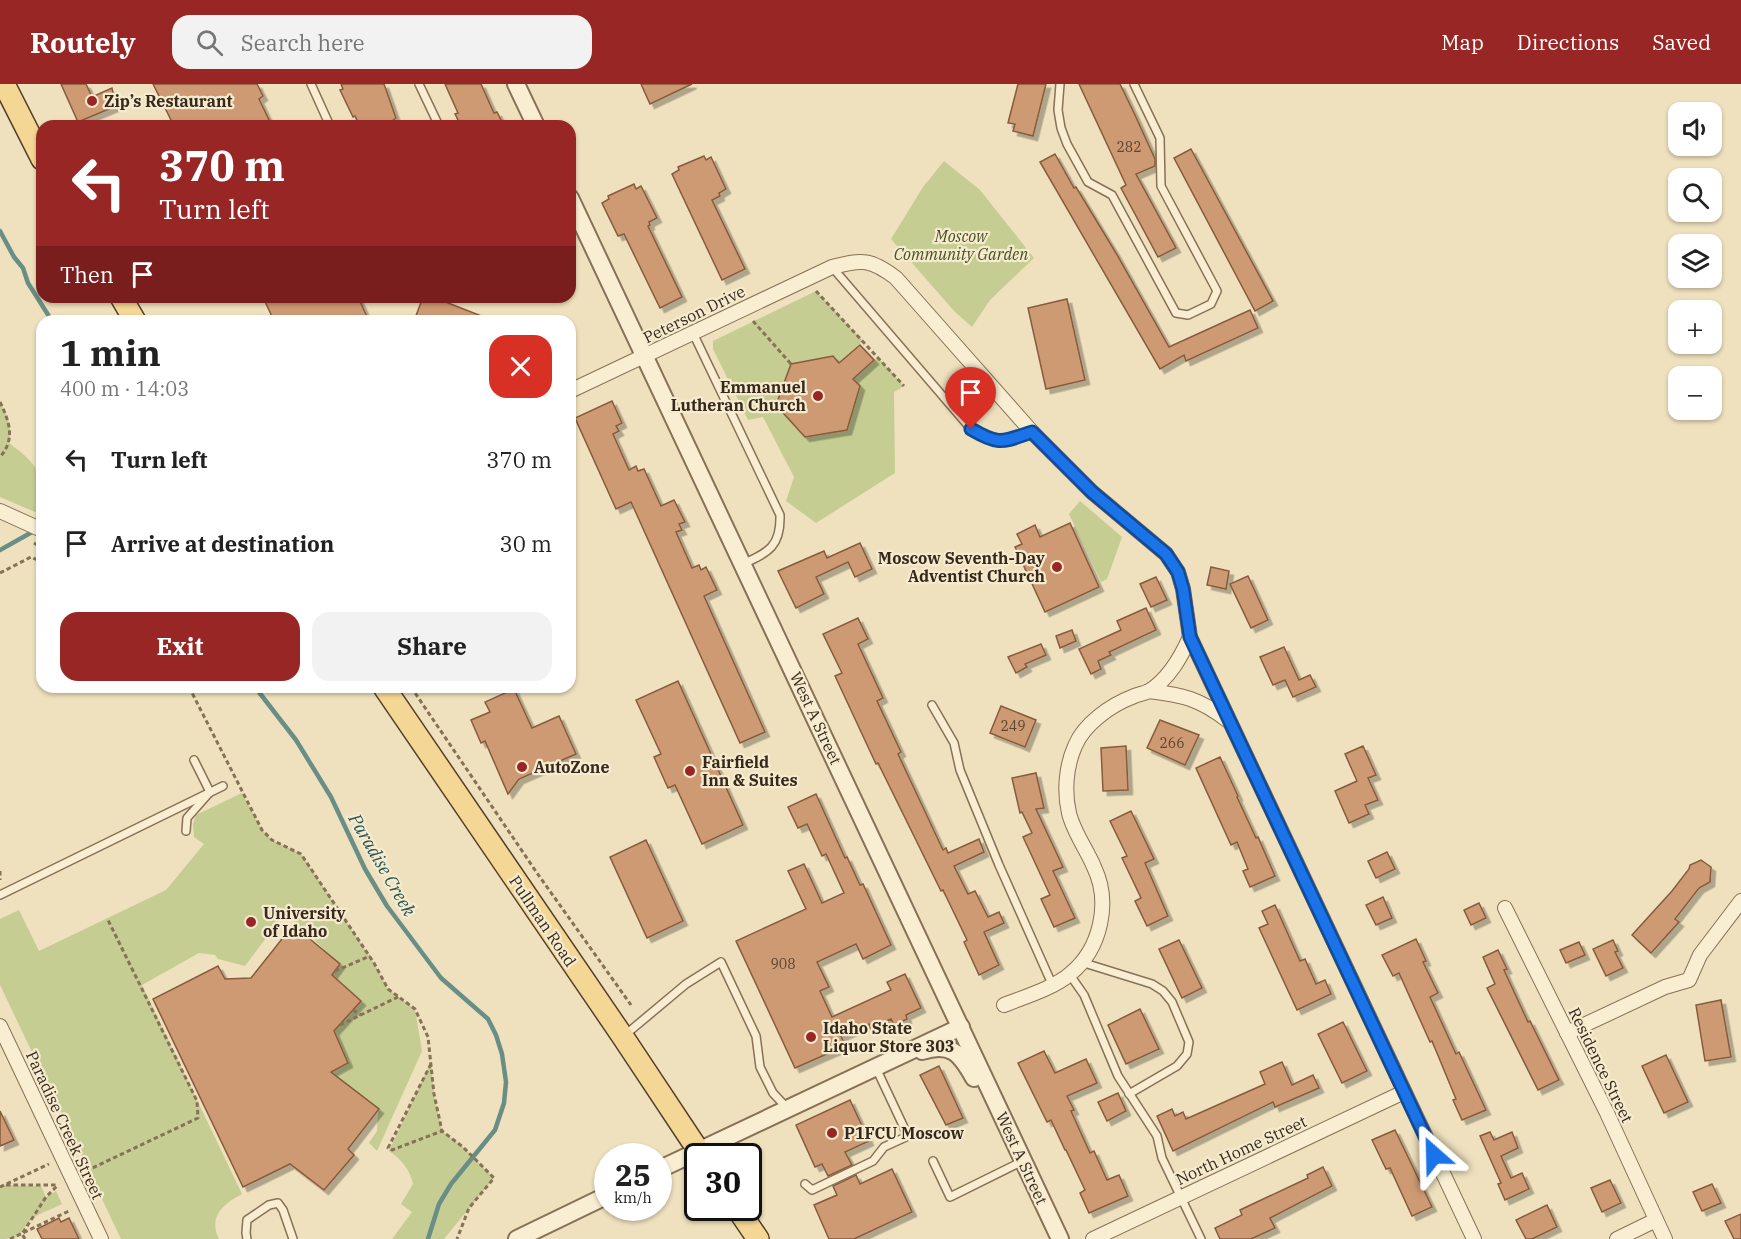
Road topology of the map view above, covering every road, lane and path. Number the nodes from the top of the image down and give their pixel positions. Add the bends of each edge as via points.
1 (4, 84) edge
2 (311, 84) edge
3 (419, 84) edge
4 (516, 84) edge
5 (1060, 84) edge
6 (1134, 84) edge
7 (327, 120) edge
8 (436, 120) edge
9 (533, 120) edge
10 (36, 147) edge
11 (576, 211) edge
12 (832, 267) junction
13 (816, 291) dead end
14 (763, 316) dead end
15 (753, 321) junction
16 (744, 325) dead end
17 (693, 333) junction
18 (645, 356) junction
19 (790, 364) dead end
20 (904, 386) dead end
21 (576, 388) edge
22 (0, 402) edge
23 (1032, 432) junction
24 (0, 457) edge
25 (0, 511) edge
26 (36, 527) edge
27 (36, 559) edge
28 (743, 564) junction
29 (0, 573) edge
30 (1190, 637) junction
31 (1149, 691) junction
32 (192, 693) edge
33 (388, 693) edge
34 (415, 693) edge
35 (932, 705) dead end
36 (1230, 722) junction
37 (194, 760) dead end
38 (223, 786) dead end
39 (210, 792) junction
40 (186, 831) dead end
41 (0, 872) edge
42 (0, 880) edge
43 (0, 895) edge
44 (1741, 901) edge
45 (1505, 908) dead end
46 (107, 918) dead end
47 (370, 956) junction
48 (1081, 962) junction
49 (335, 971) dead end
50 (1070, 975) junction
51 (1052, 984) junction
52 (398, 997) junction
53 (631, 1005) dead end
54 (1004, 1005) dead end
55 (353, 1010) dead end
56 (361, 1015) junction
57 (340, 1024) dead end
58 (0, 1026) edge
59 (962, 1027) junction
60 (1567, 1033) junction
61 (623, 1037) junction
62 (431, 1062) junction
63 (881, 1065) junction
64 (1404, 1092) junction
65 (1129, 1094) junction
66 (788, 1108) junction
67 (442, 1131) junction
68 (693, 1143) edge
69 (721, 1143) edge
70 (933, 1161) dead end
71 (1023, 1161) junction
72 (49, 1164) dead end
73 (86, 1171) dead end
74 (805, 1184) dead end
75 (2, 1186) edge
76 (1181, 1196) junction
77 (594, 1202) edge
78 (71, 1210) dead end
79 (1656, 1220) junction
80 (746, 1221) edge
81 (22, 1234) junction
82 (10, 1239) edge
83 (25, 1239) edge
84 (101, 1239) edge
85 (247, 1239) edge
86 (293, 1239) edge
87 (457, 1239) edge
88 (517, 1239) edge
89 (758, 1239) edge
90 (1060, 1239) edge
91 (1093, 1239) edge
92 (1201, 1239) edge
93 (1474, 1239) edge
94 (1617, 1239) edge
95 (1665, 1239) edge

1 - 10 main road
2 - 7 lane
3 - 8 lane
4 - 9 street
5 - 6 lane via 1060,128 1088,182 1112,195 1176,313 1188,315 1211,304 1217,291 1161,186 1160,138
11 - 18 street, West A Street
12 - 17 street, Peterson Drive
12 - 23 street, Peterson Drive via 867,262 881,266 896,278
12 - 23 lane via 971,429 991,441
13 - 20 path
14 - 15 path
15 - 16 path
15 - 19 path
17 - 18 street, Peterson Drive
17 - 28 lane via 780,515 780,528 770,550
18 - 21 street, Peterson Drive
18 - 28 street, West A Street
22 - 24 path via 10,428 10,440
23 - 30 street, Peterson Drive via 1092,492 1166,554 1183,589
25 - 26 street
27 - 29 path via 31,557
28 - 59 street, West A Street
30 - 31 street via 1182,656
30 - 36 street, Peterson Drive
31 - 36 street via 1208,705
31 - 48 street via 1115,705 1093,721 1075,745 1067,777 1069,815 1096,869 1103,896 1095,942
32 - 47 path via 262,830 272,840 302,854
33 - 61 main road, Pullman Road
34 - 53 path
35 - 51 lane via 954,743 960,770
36 - 64 street, Peterson Drive
37 - 39 lane
38 - 39 lane
39 - 40 lane via 187,818
39 - 43 lane
41 - 42 path
44 - 60 street via 1700,954 1689,980 1665,987
45 - 60 street, Residence Street
46 - 73 path via 197,1101 198,1118
47 - 49 path
47 - 52 path via 388,989
48 - 50 street
48 - 65 lane via 1163,991 1172,1002 1189,1042 1187,1053 1177,1066
50 - 51 street
50 - 65 lane via 1084,995
51 - 54 street
52 - 56 path
52 - 62 path via 415,1009 428,1037
55 - 56 path
56 - 57 path
58 - 84 street, Paradise Creek Street
59 - 63 street
59 - 71 street, West A Street
60 - 79 street, Residence Street
61 - 66 lane via 686,984 722,962 756,1036 760,1067 773,1093
61 - 68 main road, Pullman Road
62 - 67 path
62 - 67 path via 388,1148 392,1150
63 - 66 street
63 - 71 street via 935,1047 953,1050 965,1061
63 - 74 lane via 908,1136 884,1147 873,1161 812,1190
64 - 76 street, North Home Street
64 - 93 street, Peterson Drive
65 - 76 lane via 1157,1136 1162,1158
66 - 69 street
67 - 87 path via 494,1178 469,1209
70 - 71 lane via 950,1197
71 - 90 street, West A Street
72 - 75 path
75 - 81 path via 58,1185
76 - 91 street, North Home Street
76 - 92 lane
77 - 88 street
78 - 81 path
79 - 94 street
79 - 95 street, Residence Street
80 - 89 main road
81 - 82 path
81 - 83 path
85 - 86 lane via 248,1220 278,1203

